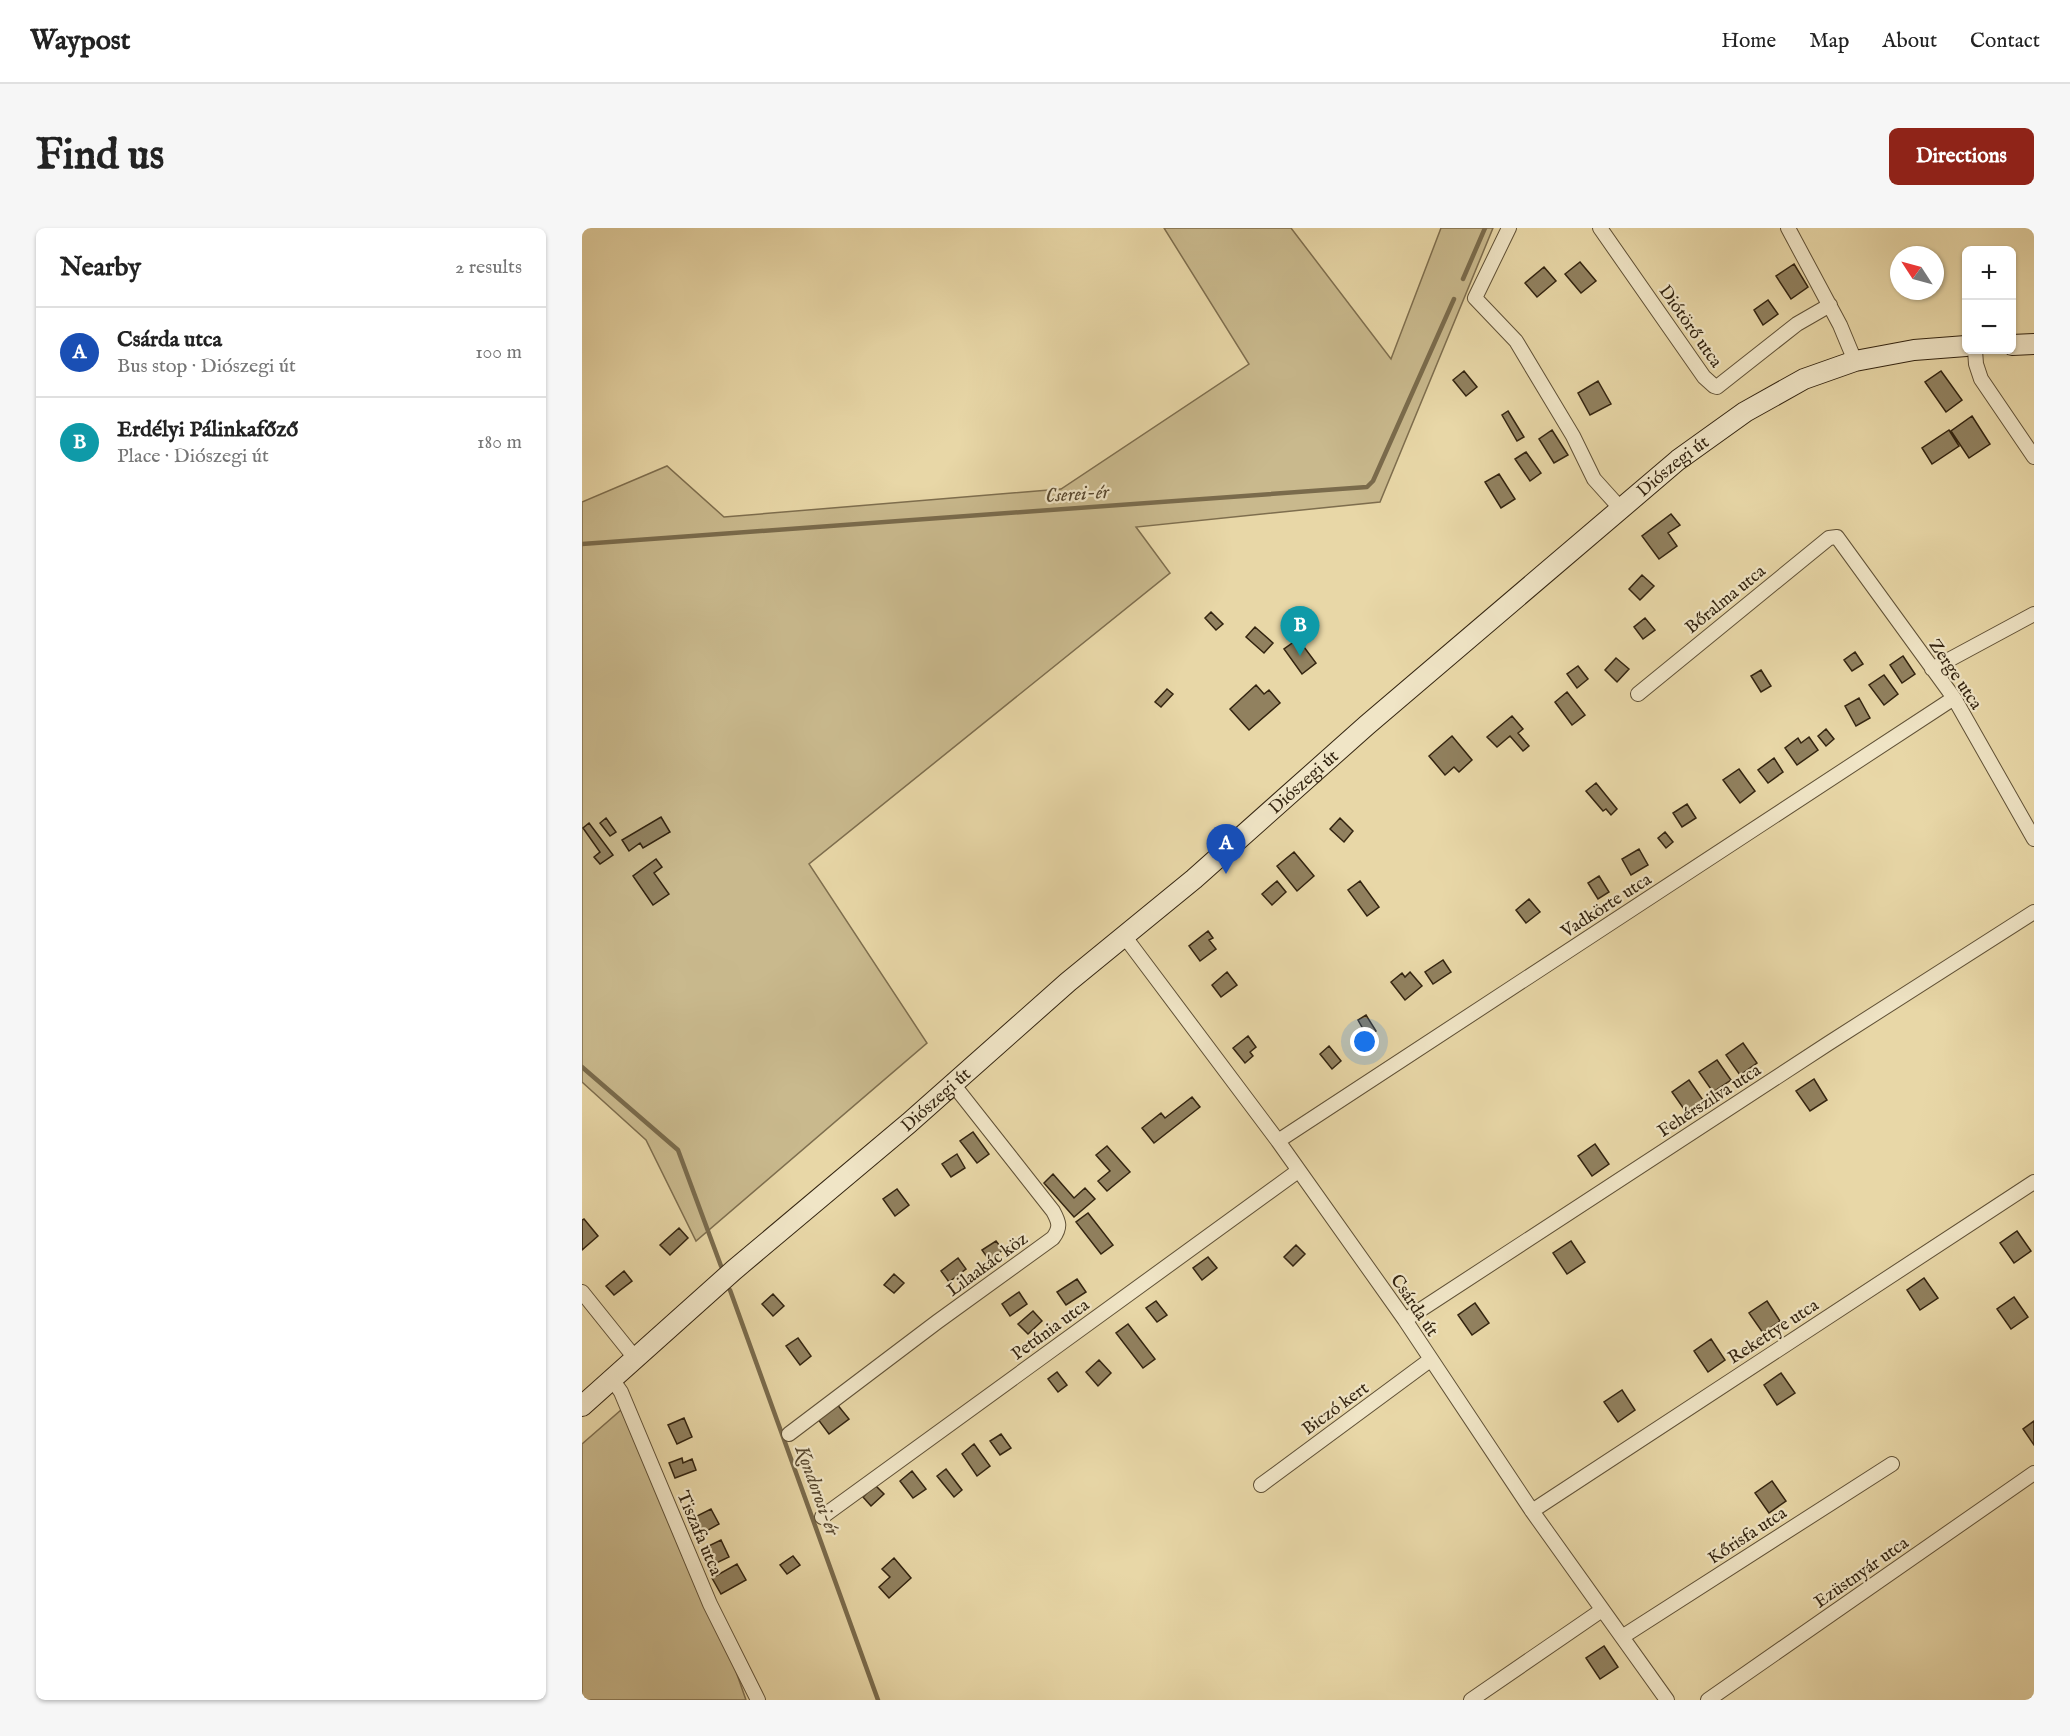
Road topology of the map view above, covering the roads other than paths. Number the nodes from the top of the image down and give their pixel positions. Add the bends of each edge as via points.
1 (1509, 228) edge
2 (1600, 228) edge
3 (1788, 228) edge
4 (1830, 305) junction
5 (2034, 344) edge
6 (2016, 345) edge
7 (1962, 346) edge
8 (1975, 354) edge
9 (1855, 361) junction
10 (2034, 457) edge
11 (1621, 509) junction
12 (1837, 537) joint
13 (2034, 614) edge
14 (1932, 669) junction
15 (1638, 694) dead end
16 (1954, 698) junction
17 (2034, 839) edge
18 (2034, 912) edge
19 (1125, 937) junction
20 (953, 1084) junction
21 (1278, 1142) junction
22 (1298, 1171) junction
23 (2034, 1182) edge
24 (582, 1292) edge
25 (1405, 1320) junction
26 (635, 1358) junction
27 (1430, 1360) junction
28 (612, 1379) junction
29 (582, 1406) edge
30 (789, 1434) dead end
31 (1892, 1464) dead end
32 (2034, 1473) edge
33 (1261, 1485) dead end
34 (1532, 1511) junction
35 (822, 1516) dead end
36 (1602, 1610) junction
37 (1622, 1637) junction
38 (758, 1700) edge
39 (1471, 1700) edge
40 (1667, 1700) edge
41 (1708, 1700) edge

1 - 11 street via 1475,298 1516,341 1594,479
2 - 4 street, Diótörő utca via 1714,386 1797,324
3 - 4 street
4 - 9 street
5 - 6 main road
7 - 9 main road, Diószegi út
8 - 10 street via 1982,380
9 - 11 main road, Diószegi út via 1804,379 1745,412 1678,460
11 - 19 main road, Diószegi út
12 - 14 street, Zerge utca
12 - 15 street, Bőralma utca via 1829,538
13 - 14 street
14 - 16 street, Zerge utca
16 - 17 street, Zerge utca
16 - 21 street, Vadkörte utca
18 - 25 street, Fehérszilva utca
19 - 20 main road, Diószegi út
19 - 21 street, Csárda út
20 - 26 main road, Diószegi út
20 - 30 street, Lilaakác köz via 1053,1211 1059,1231
21 - 22 street, Csárda út
22 - 25 street, Csárda út
22 - 35 street, Petúnia utca
23 - 34 street, Rekettye utca
24 - 26 street
25 - 27 street, Csárda út
26 - 28 main road, Diószegi út
27 - 33 street, Biczó kert
27 - 34 street, Csárda út
28 - 29 main road, Diószegi út
28 - 38 street, Tiszafa utca via 621,1392 710,1604
31 - 37 street, Kőrisfa utca
32 - 41 street, Ezüstnyár utca
34 - 36 street, Csárda út
36 - 37 street, Csárda út
36 - 39 street
37 - 40 street, Csárda út

